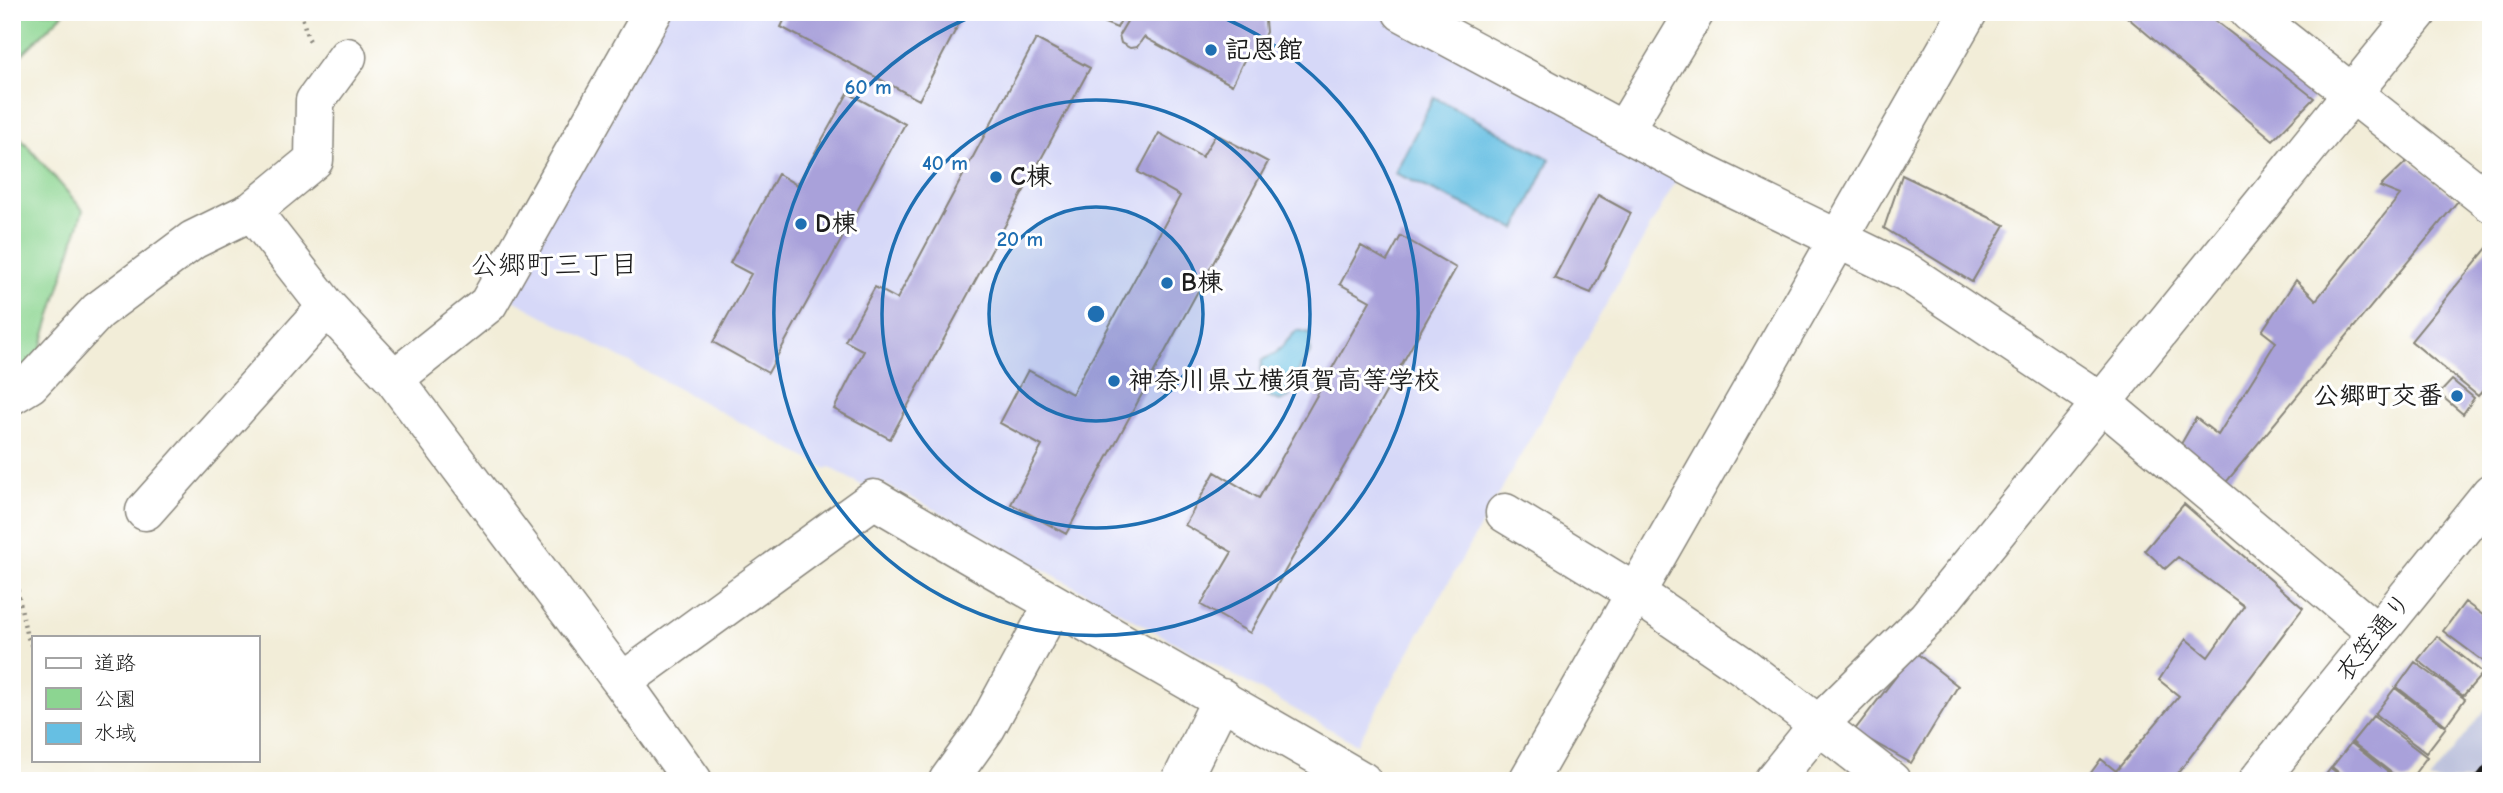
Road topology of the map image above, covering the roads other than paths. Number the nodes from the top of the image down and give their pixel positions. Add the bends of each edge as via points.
1 (653, 12) edge
2 (1402, 12) edge
3 (1696, 12) edge
4 (1968, 12) edge
5 (2249, 12) edge
6 (2418, 12) edge
7 (347, 57) dead end
8 (2353, 94) junction
9 (1623, 130) junction
10 (2491, 203) edge
11 (252, 211) junction
12 (1839, 240) junction
13 (327, 307) junction
14 (394, 379) junction
15 (12, 395) edge
16 (2101, 402) junction
17 (2491, 494) edge
18 (145, 511) dead end
19 (1505, 513) dead end
20 (1637, 594) junction
21 (1053, 605) junction
22 (2377, 633) junction
23 (622, 682) junction
24 (1222, 698) junction
25 (1819, 724) junction
26 (694, 781) edge
27 (948, 781) edge
28 (1181, 781) edge
29 (1362, 781) edge
30 (1528, 781) edge
31 (1773, 781) edge
32 (1891, 781) edge
33 (2258, 781) edge

1 - 14 street via 488,304
2 - 9 street
3 - 9 street
4 - 12 street
5 - 8 street
6 - 8 street
7 - 11 street via 314,101 314,160
8 - 10 street
8 - 16 street
9 - 12 street
11 - 13 street
11 - 15 street via 193,240 98,311 30,384
12 - 16 street via 1908,273
12 - 20 street
13 - 14 street
13 - 18 street
14 - 23 street
16 - 22 street
16 - 25 street via 1927,618
17 - 22 street, 衣笠通り
19 - 20 street
20 - 25 street
20 - 30 street
21 - 23 street via 874,499
21 - 24 street
21 - 27 street via 986,728
22 - 33 street, 衣笠通り
23 - 26 street
24 - 28 street
24 - 29 street
25 - 31 street
25 - 32 street

